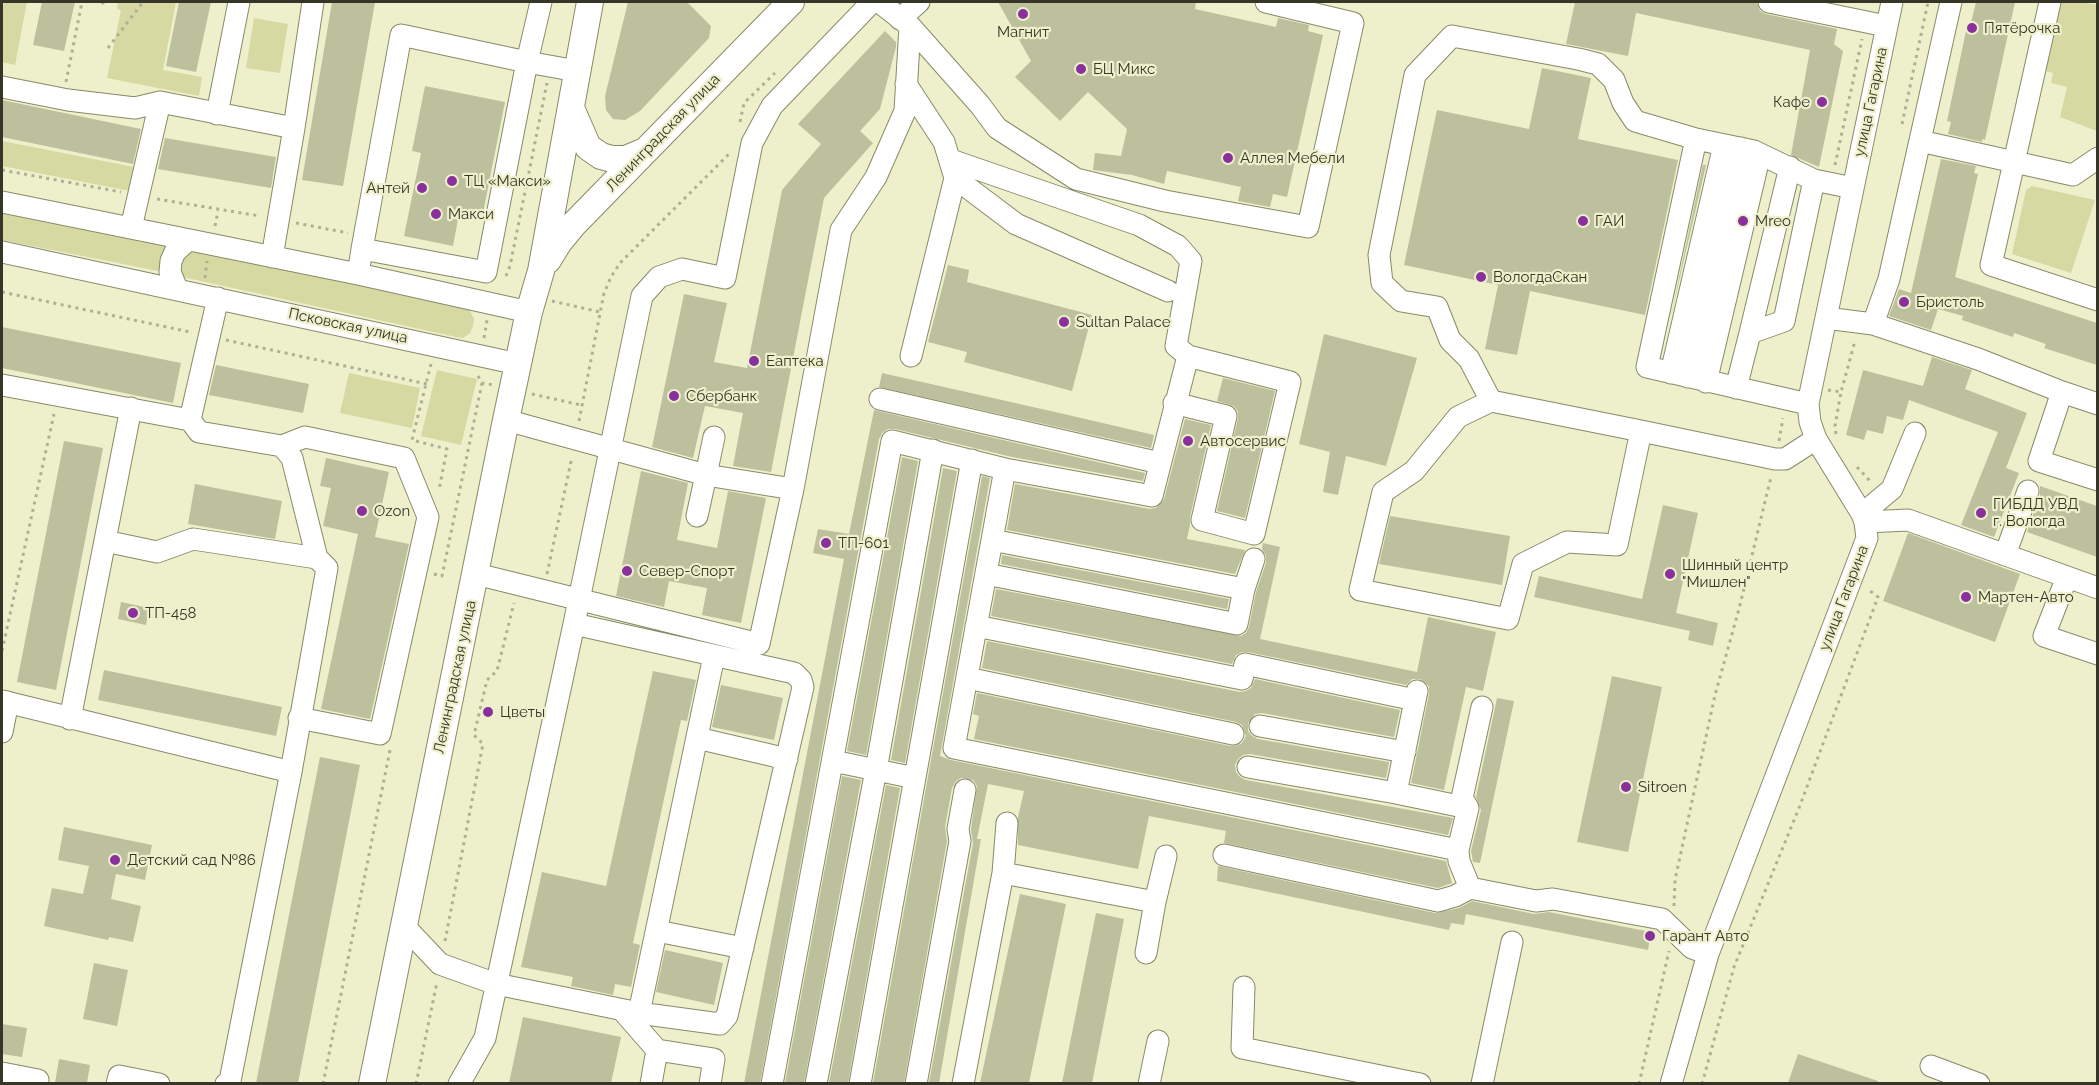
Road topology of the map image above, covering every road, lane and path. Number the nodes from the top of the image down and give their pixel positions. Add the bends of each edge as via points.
1 (82, 2) edge
2 (143, 2) edge
3 (239, 2) edge
4 (313, 2) edge
5 (541, 2) edge
6 (590, 2) edge
7 (791, 2) edge
8 (872, 2) edge
9 (879, 2) edge
10 (919, 2) edge
11 (1266, 2) edge
12 (1769, 2) edge
13 (1892, 2) edge
14 (1928, 2) edge
15 (1951, 2) edge
16 (2050, 2) edge
17 (905, 23) junction
18 (1886, 26) junction
19 (108, 48) dead end
20 (527, 62) junction
21 (577, 71) junction
22 (776, 72) dead end
23 (906, 84) junction
24 (2, 87) edge
25 (62, 99) junction
26 (160, 102) junction
27 (571, 108) junction
28 (217, 114) junction
29 (739, 126) dead end
30 (294, 128) junction
31 (1902, 128) dead end
32 (1920, 141) junction
33 (1726, 145) junction
34 (734, 148) dead end
35 (646, 150) junction
36 (2097, 158) edge
37 (2014, 162) junction
38 (1790, 167) junction
39 (953, 169) junction
40 (2, 170) edge
41 (1814, 180) junction
42 (1853, 188) junction
43 (138, 196) junction
44 (2, 202) edge
45 (218, 211) junction
46 (279, 219) junction
47 (131, 228) junction
48 (214, 231) dead end
49 (188, 240) junction
50 (363, 243) junction
51 (209, 250) dead end
52 (2, 252) edge
53 (272, 257) junction
54 (541, 271) junction
55 (486, 272) junction
56 (358, 274) junction
57 (177, 289) junction
58 (211, 291) junction
59 (1168, 291) dead end
60 (2097, 300) edge
61 (480, 301) junction
62 (529, 312) junction
63 (1826, 318) junction
64 (1867, 324) junction
65 (1750, 333) junction
66 (911, 356) dead end
67 (1188, 356) junction
68 (518, 364) junction
69 (1682, 376) junction
70 (482, 383) dead end
71 (2, 385) edge
72 (1736, 388) junction
73 (1841, 392) junction
74 (2062, 392) junction
75 (58, 395) junction
76 (1810, 396) junction
77 (880, 399) dead end
78 (1786, 400) junction
79 (1491, 401) junction
80 (1174, 403) junction
81 (2097, 404) edge
82 (131, 408) junction
83 (190, 420) junction
84 (506, 420) junction
85 (1641, 431) junction
86 (1915, 433) dead end
87 (714, 437) dead end
88 (576, 439) junction
89 (1816, 439) junction
90 (1837, 441) dead end
91 (282, 447) junction
92 (611, 448) junction
93 (933, 450) junction
94 (1775, 459) junction
95 (1851, 459) dead end
96 (972, 460) junction
97 (1160, 463) junction
98 (1005, 469) junction
99 (706, 475) junction
100 (2097, 480) edge
101 (793, 489) junction
102 (2028, 491) dead end
103 (1883, 497) junction
104 (697, 516) dead end
105 (1864, 518) junction
106 (992, 540) junction
107 (105, 541) junction
108 (2005, 555) junction
109 (317, 558) junction
110 (1254, 559) dead end
111 (432, 574) dead end
112 (476, 574) junction
113 (986, 574) junction
114 (2067, 577) junction
115 (1873, 580) dead end
116 (530, 588) junction
117 (1244, 588) junction
118 (2097, 588) edge
119 (578, 600) junction
120 (574, 624) junction
121 (976, 626) junction
122 (3, 637) edge
123 (2, 651) edge
124 (2097, 654) edge
125 (714, 656) junction
126 (967, 678) junction
127 (5, 702) edge
128 (1482, 708) dead end
129 (299, 718) junction
130 (70, 719) junction
131 (1260, 726) dead end
132 (2, 732) edge
133 (1233, 734) dead end
134 (697, 738) junction
135 (1405, 752) junction
136 (787, 759) junction
137 (833, 761) junction
138 (1248, 767) dead end
139 (876, 770) junction
140 (291, 772) junction
141 (915, 778) junction
142 (966, 790) dead end
143 (1396, 793) junction
144 (1468, 808) junction
145 (1007, 823) dead end
146 (1458, 850) junction
147 (1224, 855) dead end
148 (1166, 856) dead end
149 (1003, 873) junction
150 (1470, 888) junction
151 (1155, 902) junction
152 (404, 926) junction
153 (1673, 930) junction
154 (657, 931) junction
155 (1512, 942) dead end
156 (743, 948) junction
157 (1146, 953) dead end
158 (1708, 954) junction
159 (441, 964) junction
160 (496, 984) junction
161 (1244, 987) dead end
162 (631, 1012) junction
163 (1158, 1041) dead end
164 (657, 1050) junction
165 (1931, 1066) dead end
166 (2, 1073) edge
167 (37, 1083) edge
168 (117, 1083) edge
169 (159, 1083) edge
170 (226, 1083) edge
171 (372, 1083) edge
172 (416, 1083) edge
173 (459, 1083) edge
174 (651, 1083) edge
175 (710, 1083) edge
176 (772, 1083) edge
177 (816, 1083) edge
178 (860, 1083) edge
179 (916, 1083) edge
180 (963, 1083) edge
181 (1149, 1083) edge
182 (1420, 1083) edge
183 (1482, 1083) edge
184 (1639, 1083) edge
185 (1671, 1083) edge
186 (1702, 1083) edge
187 (1979, 1083) edge

1 - 25 path
2 - 19 path
3 - 28 street
4 - 30 street
5 - 20 street
6 - 21 main road, Ленинградская улица
7 - 35 main road, Ленинградская улица
8 - 92 street via 772,106 752,143 725,278 682,269 659,277 642,296
9 - 17 street
10 - 17 street
11 - 17 street via 1353,23 1308,227 1165,201 1076,179 997,128
12 - 18 street
13 - 18 street, улица Гагарина
14 - 31 path
15 - 32 street
16 - 37 street
17 - 23 street
18 - 42 street, улица Гагарина
20 - 21 street
20 - 50 street via 401,35
20 - 55 street
21 - 27 main road, Ленинградская улица
22 - 29 path via 744,103
23 - 39 street via 944,142
23 - 101 street via 904,111 876,177 841,230
24 - 25 street
25 - 26 street via 135,108
26 - 28 street
26 - 43 street
27 - 35 main road via 588,147 601,156 626,159
27 - 54 main road, Ленинградская улица
28 - 30 street
30 - 46 street
32 - 37 street
32 - 64 street via 1889,279
33 - 38 street
33 - 69 street
33 - 69 street
33 - 69 street via 1647,368
33 - 79 street via 1635,121 1614,80 1598,64 1578,59 1452,36 1415,75 1379,255 1382,283 1401,301 1437,307 1450,340 1469,359
34 - 88 path via 611,277 604,294
35 - 54 main road, Ленинградская улица via 573,225
36 - 37 street via 2073,175
37 - 60 street via 1991,265
38 - 41 street
38 - 65 street
39 - 59 street via 1016,224
39 - 66 street
39 - 67 street via 1139,225 1178,246 1191,261 1176,346
40 - 43 path
41 - 42 street
41 - 65 street via 1784,321
42 - 63 street, улица Гагарина
43 - 45 path
43 - 47 street
44 - 47 street
45 - 46 path
45 - 48 path
46 - 50 path
46 - 53 street
47 - 49 street
49 - 53 street
49 - 57 street via 180,245 171,261 170,272
50 - 55 street
50 - 56 street
51 - 58 path
52 - 57 street, Псковская улица
53 - 56 street
54 - 62 main road, Ленинградская улица
55 - 61 street
56 - 61 street
57 - 58 street, Псковская улица
58 - 68 street, Псковская улица
58 - 83 street
61 - 62 street
62 - 68 main road, Ленинградская улица
63 - 64 street
63 - 76 street, улица Гагарина
64 - 73 path
64 - 74 street via 1978,359
65 - 72 street
67 - 80 street
67 - 80 street via 1290,382 1254,534 1202,520 1226,416
68 - 84 main road, Ленинградская улица
69 - 72 street
70 - 111 path via 442,576
71 - 75 street
72 - 78 street
73 - 76 path
73 - 90 path via 1835,426
74 - 81 street
74 - 100 street via 2039,461
75 - 82 street
75 - 122 path
76 - 78 street
76 - 89 street, улица Гагарина via 1810,422
77 - 97 street
78 - 94 path
79 - 85 street
79 - 85 street via 1458,417 1414,471 1383,492 1359,590 1508,619 1523,564 1567,542 1617,544
80 - 97 street
82 - 83 street
82 - 107 street
83 - 91 street via 200,432
84 - 88 street
84 - 112 main road, Ленинградская улица
85 - 94 street
86 - 103 street via 1892,489
87 - 99 street
88 - 92 street
88 - 116 path via 546,577
89 - 94 street via 1785,459
89 - 105 street, улица Гагарина
91 - 109 street via 292,458
91 - 129 street via 305,437 404,458 428,517 380,734
92 - 99 street
92 - 119 street
93 - 96 street
93 - 137 street via 892,441
93 - 139 street
94 - 153 path via 1715,695 1677,868
95 - 103 path
96 - 98 street
96 - 141 street
97 - 98 street via 1152,496
98 - 106 street
99 - 101 street
99 - 104 street
101 - 119 street via 759,644
102 - 108 street
103 - 105 street
105 - 108 street via 1908,520
105 - 158 street, улица Гагарина via 1864,547
106 - 113 street
106 - 117 street
107 - 109 street via 157,552 193,539
107 - 130 street
108 - 114 street
109 - 129 street via 327,568
110 - 117 street
112 - 116 street
112 - 152 main road, Ленинградская улица
113 - 117 street via 1237,624
113 - 121 street
114 - 118 street
114 - 124 street via 2044,636
115 - 186 path via 1869,590 1878,597 1734,967
116 - 119 street
116 - 159 path via 515,598 497,671 487,680 474,735 483,744
119 - 120 street
120 - 125 street
120 - 160 street
121 - 126 street
121 - 135 street via 1242,680 1245,664 1416,695
122 - 123 path
125 - 134 street
125 - 136 street via 794,673 801,680 803,687
126 - 133 street
126 - 146 street via 954,748
127 - 130 street
127 - 132 street
128 - 144 street via 1462,798
129 - 140 street
130 - 140 street
131 - 135 street
134 - 136 street
134 - 154 street
135 - 143 street
136 - 156 street
137 - 139 street
137 - 176 street
138 - 143 street
139 - 141 street
139 - 177 street
140 - 170 street via 230,1081
141 - 178 street
142 - 179 street
143 - 144 street
144 - 146 street
145 - 149 street
146 - 150 street
147 - 150 street via 1438,901
148 - 151 street
149 - 151 street
149 - 180 street
150 - 153 street via 1662,919
151 - 157 street
152 - 159 street
152 - 171 main road, Ленинградская улица
153 - 158 street via 1692,948
153 - 184 path
154 - 156 street
154 - 162 street
155 - 183 street
156 - 162 street via 727,1016 720,1024
158 - 185 street, улица Гагарина
159 - 160 street
159 - 172 path
160 - 162 street
160 - 173 street via 484,1038
161 - 182 street via 1242,1048
162 - 164 street
163 - 181 street
164 - 174 street
164 - 175 street via 714,1059
165 - 187 street
166 - 167 street via 38,1080
168 - 169 street via 119,1076

